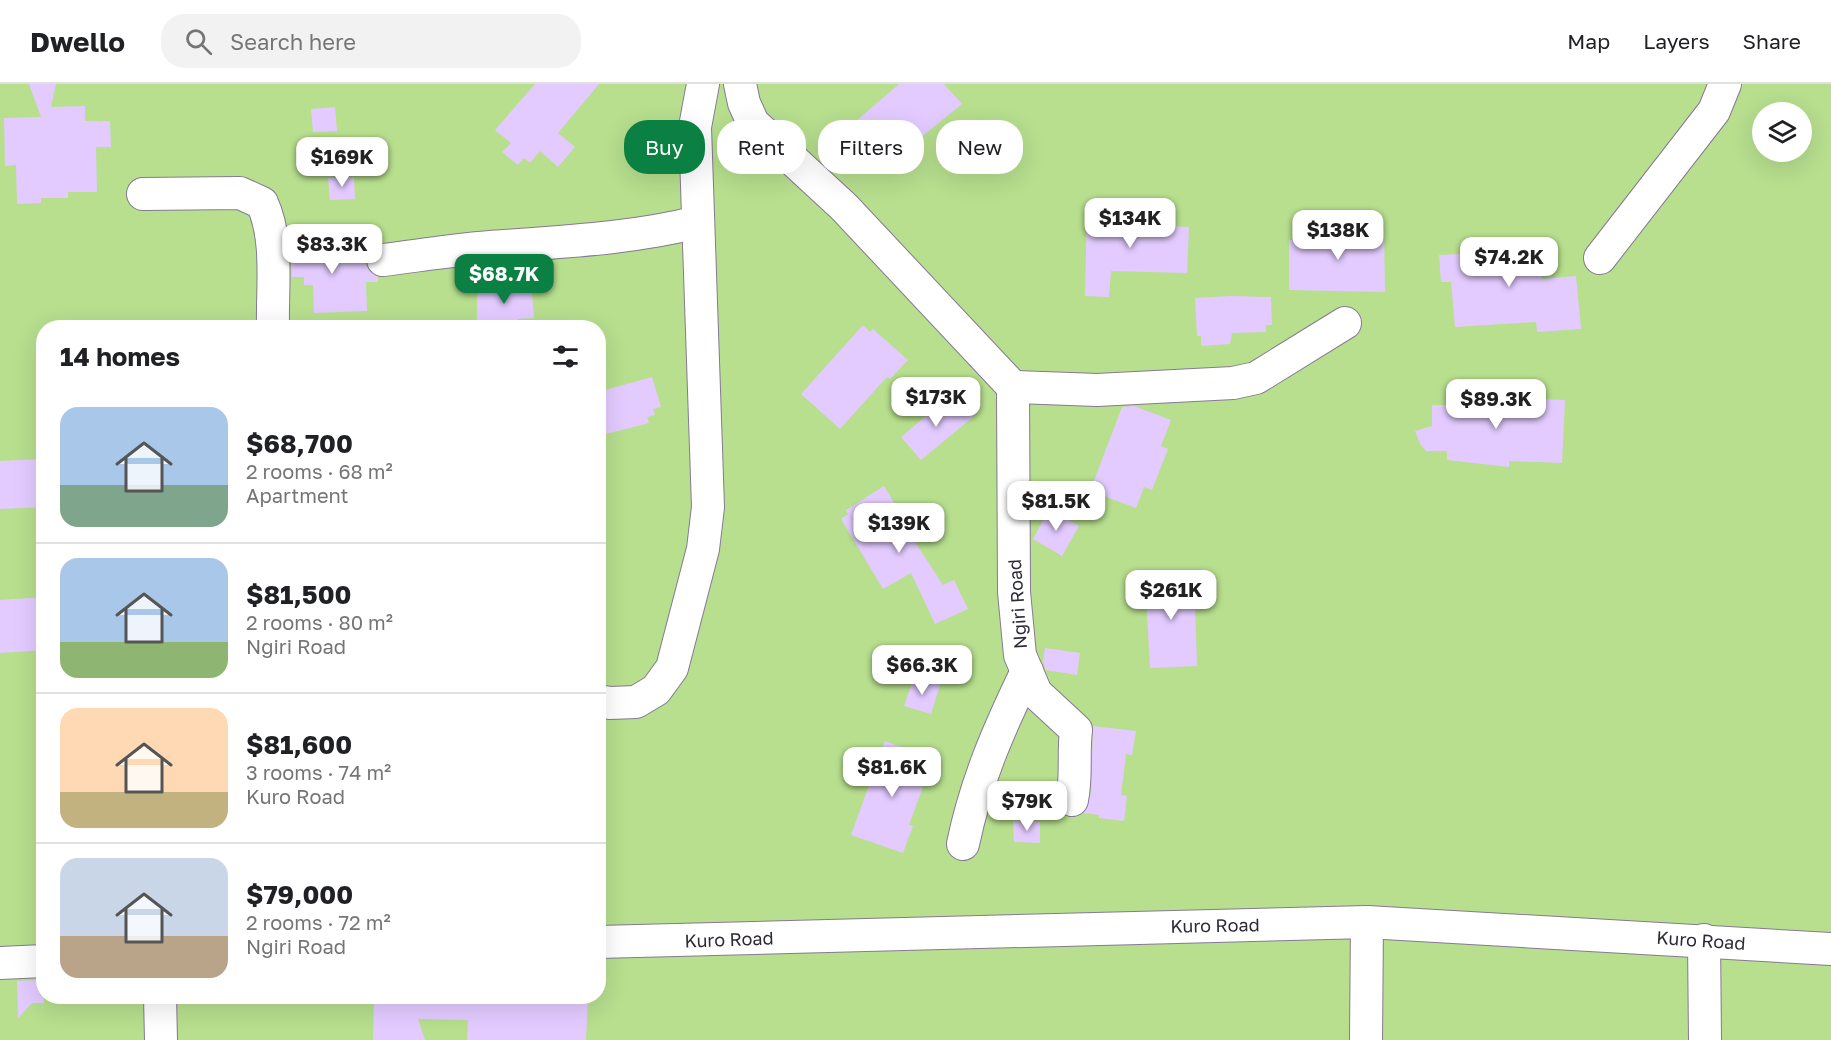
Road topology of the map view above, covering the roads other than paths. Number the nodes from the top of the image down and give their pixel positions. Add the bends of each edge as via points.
1 (703, 84) edge
2 (740, 84) edge
3 (1725, 84) edge
4 (143, 194) dead end
5 (698, 222) junction
6 (1600, 258) dead end
7 (383, 260) dead end
8 (273, 320) edge
9 (1345, 323) dead end
10 (1013, 387) junction
11 (1027, 671) junction
12 (606, 703) edge
13 (1072, 800) dead end
14 (963, 844) dead end
15 (1367, 922) junction
16 (1704, 940) junction
17 (606, 942) edge
18 (1831, 950) edge
19 (36, 961) edge
20 (0, 963) edge
21 (160, 1004) edge
22 (161, 1040) edge
23 (1366, 1040) edge
24 (1705, 1040) edge

1 - 5 street via 695,128
2 - 10 street via 753,123 844,207
3 - 6 street via 1714,111
4 - 8 street via 240,193 262,202 272,246
5 - 7 street via 610,238
5 - 12 street via 708,507 703,549 672,668 656,690 636,702
9 - 10 street via 1256,378 1233,383 1097,390
10 - 11 street, Ngiri Road via 1014,592 1020,655
11 - 13 street, Ngiri Road via 1036,693 1076,730 1073,754 1077,777
11 - 14 street via 994,740 973,798
15 - 16 street, Kuro Road
15 - 17 street, Kuro Road
15 - 23 street
16 - 18 street, Kuro Road
16 - 24 street
19 - 20 street
21 - 22 street

